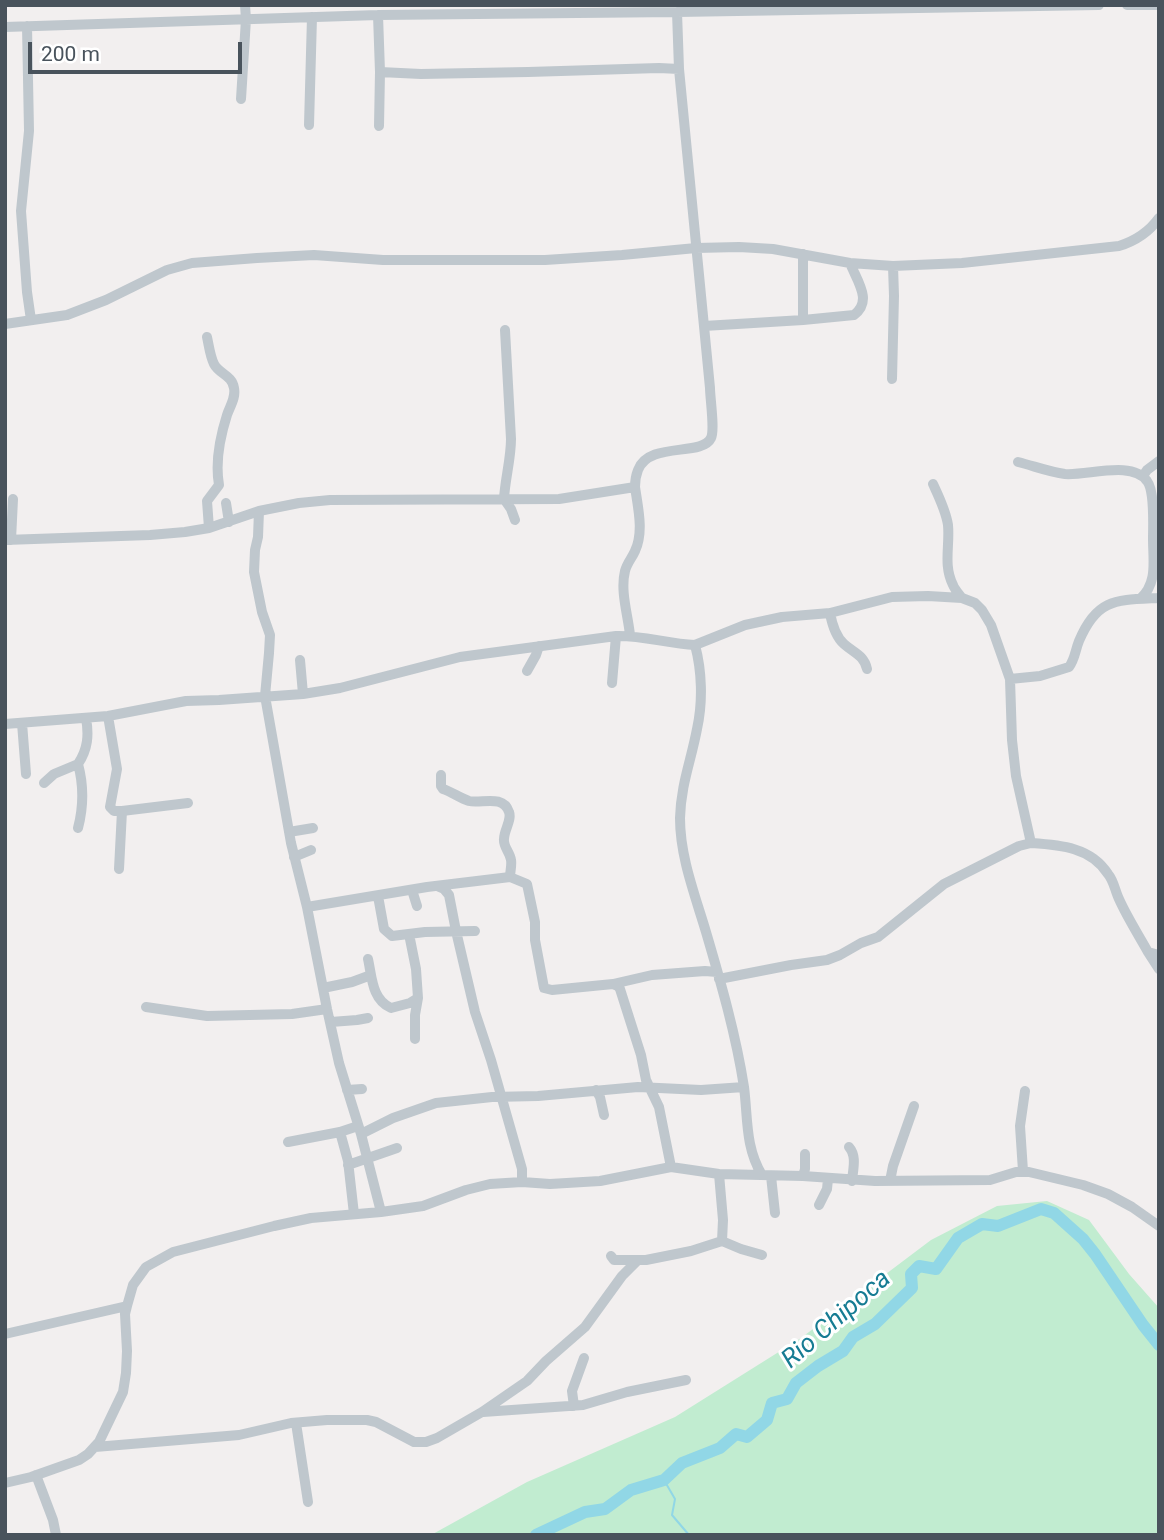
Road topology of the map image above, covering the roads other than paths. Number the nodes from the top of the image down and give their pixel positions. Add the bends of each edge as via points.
1 (245, 5) edge
2 (1099, 5) edge
3 (1127, 5) edge
4 (1156, 5) edge
5 (945, 6) edge
6 (625, 8) edge
7 (677, 12) junction
8 (378, 15) junction
9 (312, 17) junction
10 (246, 19) junction
11 (27, 26) junction
12 (5, 27) edge
13 (679, 69) junction
14 (380, 72) junction
15 (241, 99) dead end
16 (309, 125) dead end
17 (379, 126) dead end
18 (1159, 218) edge
19 (696, 247) junction
20 (803, 254) junction
21 (849, 263) junction
22 (893, 267) junction
23 (31, 320) junction
24 (803, 320) junction
25 (5, 324) edge
26 (704, 326) junction
27 (505, 330) dead end
28 (206, 337) dead end
29 (892, 379) dead end
30 (1159, 461) edge
31 (1018, 462) dead end
32 (1143, 476) junction
33 (933, 484) dead end
34 (635, 487) junction
35 (13, 499) dead end
36 (504, 499) junction
37 (226, 503) dead end
38 (258, 511) junction
39 (515, 520) dead end
40 (229, 522) junction
41 (209, 528) junction
42 (8, 540) edge
43 (953, 587) junction
44 (948, 597) junction
45 (962, 598) junction
46 (1159, 598) edge
47 (1140, 599) junction
48 (830, 613) junction
49 (630, 635) junction
50 (616, 636) junction
51 (695, 645) junction
52 (539, 646) junction
53 (300, 660) dead end
54 (867, 669) dead end
55 (527, 671) dead end
56 (1010, 678) junction
57 (611, 683) dead end
58 (303, 694) junction
59 (265, 696) junction
60 (108, 716) junction
61 (86, 718) junction
62 (22, 723) junction
63 (5, 724) edge
64 (78, 764) junction
65 (26, 774) dead end
66 (441, 775) dead end
67 (44, 783) dead end
68 (188, 803) dead end
69 (122, 811) junction
70 (78, 828) dead end
71 (313, 828) dead end
72 (289, 832) junction
73 (1031, 843) junction
74 (311, 850) dead end
75 (295, 857) junction
76 (119, 869) dead end
77 (510, 877) junction
78 (456, 884) junction
79 (438, 886) junction
80 (412, 890) junction
81 (449, 895) junction
82 (378, 896) junction
83 (417, 906) dead end
84 (307, 907) junction
85 (456, 931) junction
86 (475, 931) dead end
87 (409, 934) junction
88 (1147, 952) junction
89 (1159, 955) edge
90 (368, 959) dead end
91 (1159, 969) edge
92 (371, 975) junction
93 (718, 975) junction
94 (613, 984) junction
95 (323, 988) junction
96 (418, 998) junction
97 (146, 1007) dead end
98 (327, 1009) junction
99 (368, 1018) dead end
100 (331, 1021) junction
101 (415, 1039) dead end
102 (650, 1087) junction
103 (744, 1087) junction
104 (362, 1089) dead end
105 (347, 1090) junction
106 (596, 1090) junction
107 (1025, 1091) dead end
108 (497, 1097) junction
109 (914, 1106) dead end
110 (604, 1115) dead end
111 (360, 1130) junction
112 (340, 1132) junction
113 (288, 1142) dead end
114 (397, 1147) dead end
115 (849, 1147) dead end
116 (805, 1154) dead end
117 (752, 1157) junction
118 (368, 1158) junction
119 (348, 1165) junction
120 (671, 1167) junction
121 (1023, 1171) junction
122 (719, 1174) junction
123 (743, 1174) junction
124 (767, 1175) junction
125 (803, 1176) junction
126 (828, 1179) junction
127 (852, 1181) junction
128 (890, 1181) junction
129 (522, 1182) junction
130 (819, 1205) dead end
131 (381, 1212) junction
132 (775, 1213) dead end
133 (354, 1214) junction
134 (1159, 1226) edge
135 (722, 1241) junction
136 (762, 1255) dead end
137 (611, 1256) dead end
138 (637, 1261) junction
139 (127, 1306) junction
140 (5, 1334) edge
141 (584, 1358) dead end
142 (686, 1380) dead end
143 (574, 1406) junction
144 (482, 1412) junction
145 (296, 1423) junction
146 (95, 1447) junction
147 (36, 1475) junction
148 (5, 1483) edge
149 (308, 1502) dead end
150 (56, 1535) edge

1 - 10 street
2 - 5 street
3 - 4 street
5 - 7 street
6 - 7 street
6 - 8 street
7 - 13 street
8 - 9 street
8 - 14 street
9 - 10 street
9 - 16 street
10 - 11 street
10 - 15 street
11 - 12 street
11 - 23 street via 29,131 21,211
13 - 14 street
13 - 19 street
14 - 17 street
18 - 22 street via 1134,240 1111,247
19 - 20 street
19 - 23 street via 545,260 383,260 314,255 192,264 167,270 91,307
19 - 26 street
20 - 21 street
20 - 24 street
21 - 22 street
21 - 24 street via 864,296 859,311
22 - 29 street
23 - 25 street
24 - 26 street
26 - 34 street via 711,438 704,446 651,456 638,469
27 - 36 street via 511,453
28 - 41 street via 214,363 232,381 235,393 217,462 219,485 207,501
30 - 32 street
31 - 32 street via 1069,474 1110,470
32 - 47 street via 1151,493 1153,568 1151,585
33 - 43 street via 947,523 947,563
34 - 36 street via 559,499
34 - 49 street via 639,539 625,572 624,590
35 - 42 street
36 - 38 street via 343,499
36 - 39 street
37 - 40 street
38 - 40 street
38 - 59 street via 254,572 270,635
40 - 41 street
41 - 42 street via 185,533
43 - 44 street
43 - 45 street
44 - 45 street
44 - 48 street via 892,597
45 - 56 street via 982,610
46 - 47 street
47 - 56 street via 1113,602 1094,614 1069,667 1040,676
48 - 51 street via 745,625
48 - 54 street via 839,638 862,657
49 - 50 street
49 - 51 street
50 - 52 street
50 - 57 street
51 - 93 street via 700,680 698,726 682,788 681,834
52 - 55 street
52 - 58 street via 460,657
53 - 58 street
56 - 73 street via 1016,776
58 - 59 street
59 - 60 street via 186,701
59 - 72 street
60 - 61 street
60 - 69 street via 117,769 110,807
61 - 62 street
61 - 64 street via 86,748
62 - 63 street
62 - 65 street
64 - 67 street
64 - 70 street via 83,789
66 - 77 street via 443,789 473,802 494,800 509,812 504,844 511,860
68 - 69 street
69 - 76 street
71 - 72 street
72 - 75 street
73 - 88 street via 1073,848 1096,858
73 - 93 street via 944,884 878,937 840,956
74 - 75 street
75 - 84 street
77 - 78 street
77 - 94 street via 527,884 544,988
78 - 79 street
78 - 81 street
79 - 80 street
79 - 81 street
80 - 82 street
80 - 83 street
81 - 85 street
82 - 84 street
82 - 87 street via 384,929 393,936
84 - 95 street
85 - 86 street
85 - 87 street
85 - 108 street via 498,1086
87 - 96 street
88 - 89 street
88 - 91 street
90 - 92 street
92 - 95 street
92 - 96 street via 379,1000 386,1006
93 - 94 street via 705,971 652,975
93 - 103 street
94 - 102 street via 622,994
95 - 98 street
96 - 101 street
97 - 98 street via 207,1016
98 - 100 street
99 - 100 street
100 - 105 street
102 - 103 street
102 - 106 street
102 - 120 street
103 - 117 street
104 - 105 street
105 - 111 street
106 - 108 street
106 - 110 street
107 - 121 street via 1020,1126
108 - 111 street via 436,1103
108 - 129 street via 522,1169
109 - 128 street
111 - 112 street
111 - 118 street
112 - 113 street
112 - 119 street
114 - 118 street
115 - 127 street via 855,1157
116 - 125 street
117 - 123 street
117 - 124 street
118 - 119 street
118 - 131 street
119 - 133 street
120 - 122 street
120 - 129 street via 600,1181
121 - 128 street via 990,1180
121 - 134 street via 1108,1194
122 - 123 street
122 - 135 street
123 - 124 street
124 - 125 street
124 - 132 street
125 - 126 street
126 - 127 street
126 - 130 street
127 - 128 street
129 - 131 street via 490,1184 423,1206
131 - 133 street
133 - 139 street via 311,1218 173,1252 146,1267 133,1285
135 - 136 street
135 - 138 street
137 - 138 street
138 - 144 street via 585,1327 527,1381
139 - 140 street
139 - 146 street via 125,1381
141 - 143 street via 572,1391
142 - 143 street
143 - 144 street
144 - 145 street via 419,1443 367,1420
145 - 146 street via 239,1435
145 - 149 street
146 - 147 street via 79,1460
147 - 148 street
147 - 150 street

